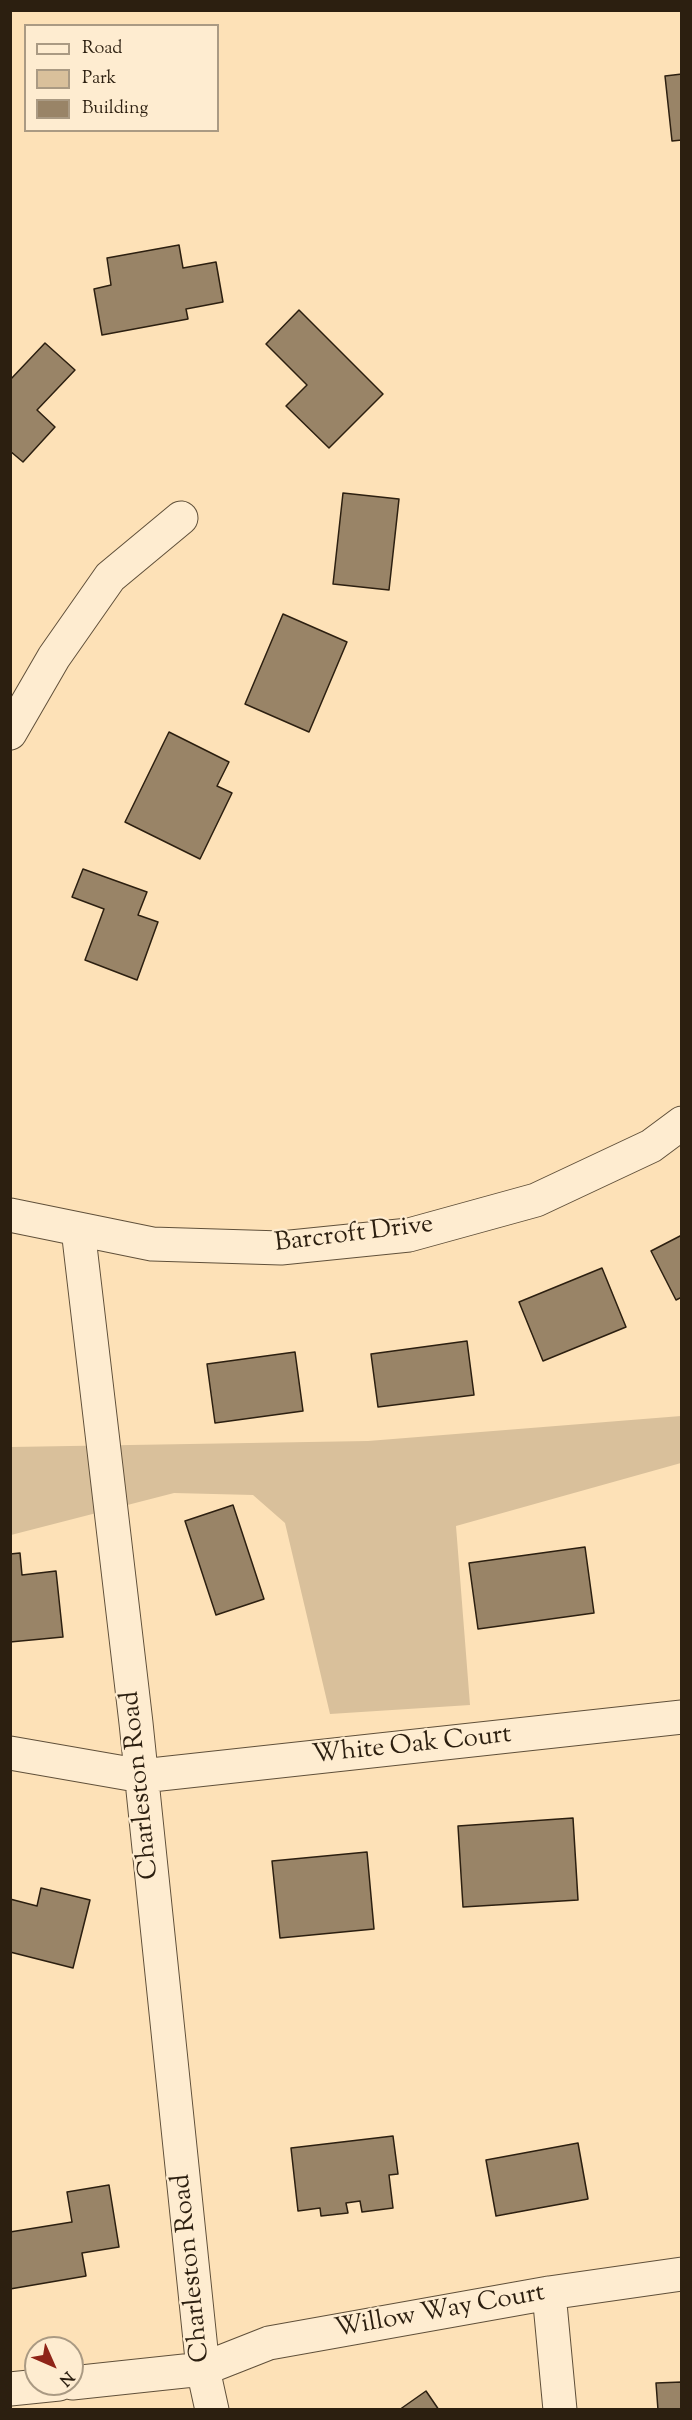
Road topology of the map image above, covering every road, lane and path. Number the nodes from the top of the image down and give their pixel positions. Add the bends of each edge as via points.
1 (181, 518) dead end
2 (10, 733) edge
3 (681, 1123) edge
4 (10, 1215) edge
5 (78, 1229) junction
6 (681, 1717) edge
7 (10, 1753) edge
8 (142, 1776) junction
9 (681, 2274) edge
10 (549, 2293) junction
11 (203, 2370) junction
12 (84, 2382) edge
13 (212, 2409) edge
14 (560, 2409) edge

1 - 2 street via 110,577 54,657
3 - 5 street, Barcroft Drive via 651,1146 536,1200 409,1235 281,1248 152,1244
4 - 5 street
5 - 8 street, Charleston Road
6 - 8 street, White Oak Court
7 - 8 street, White Oak Court
8 - 11 street, Charleston Road
9 - 10 street, Willow Way Court
10 - 11 street, Willow Way Court via 269,2343
10 - 14 street
11 - 12 street, Willow Way Court
11 - 13 street, Charleston Road

